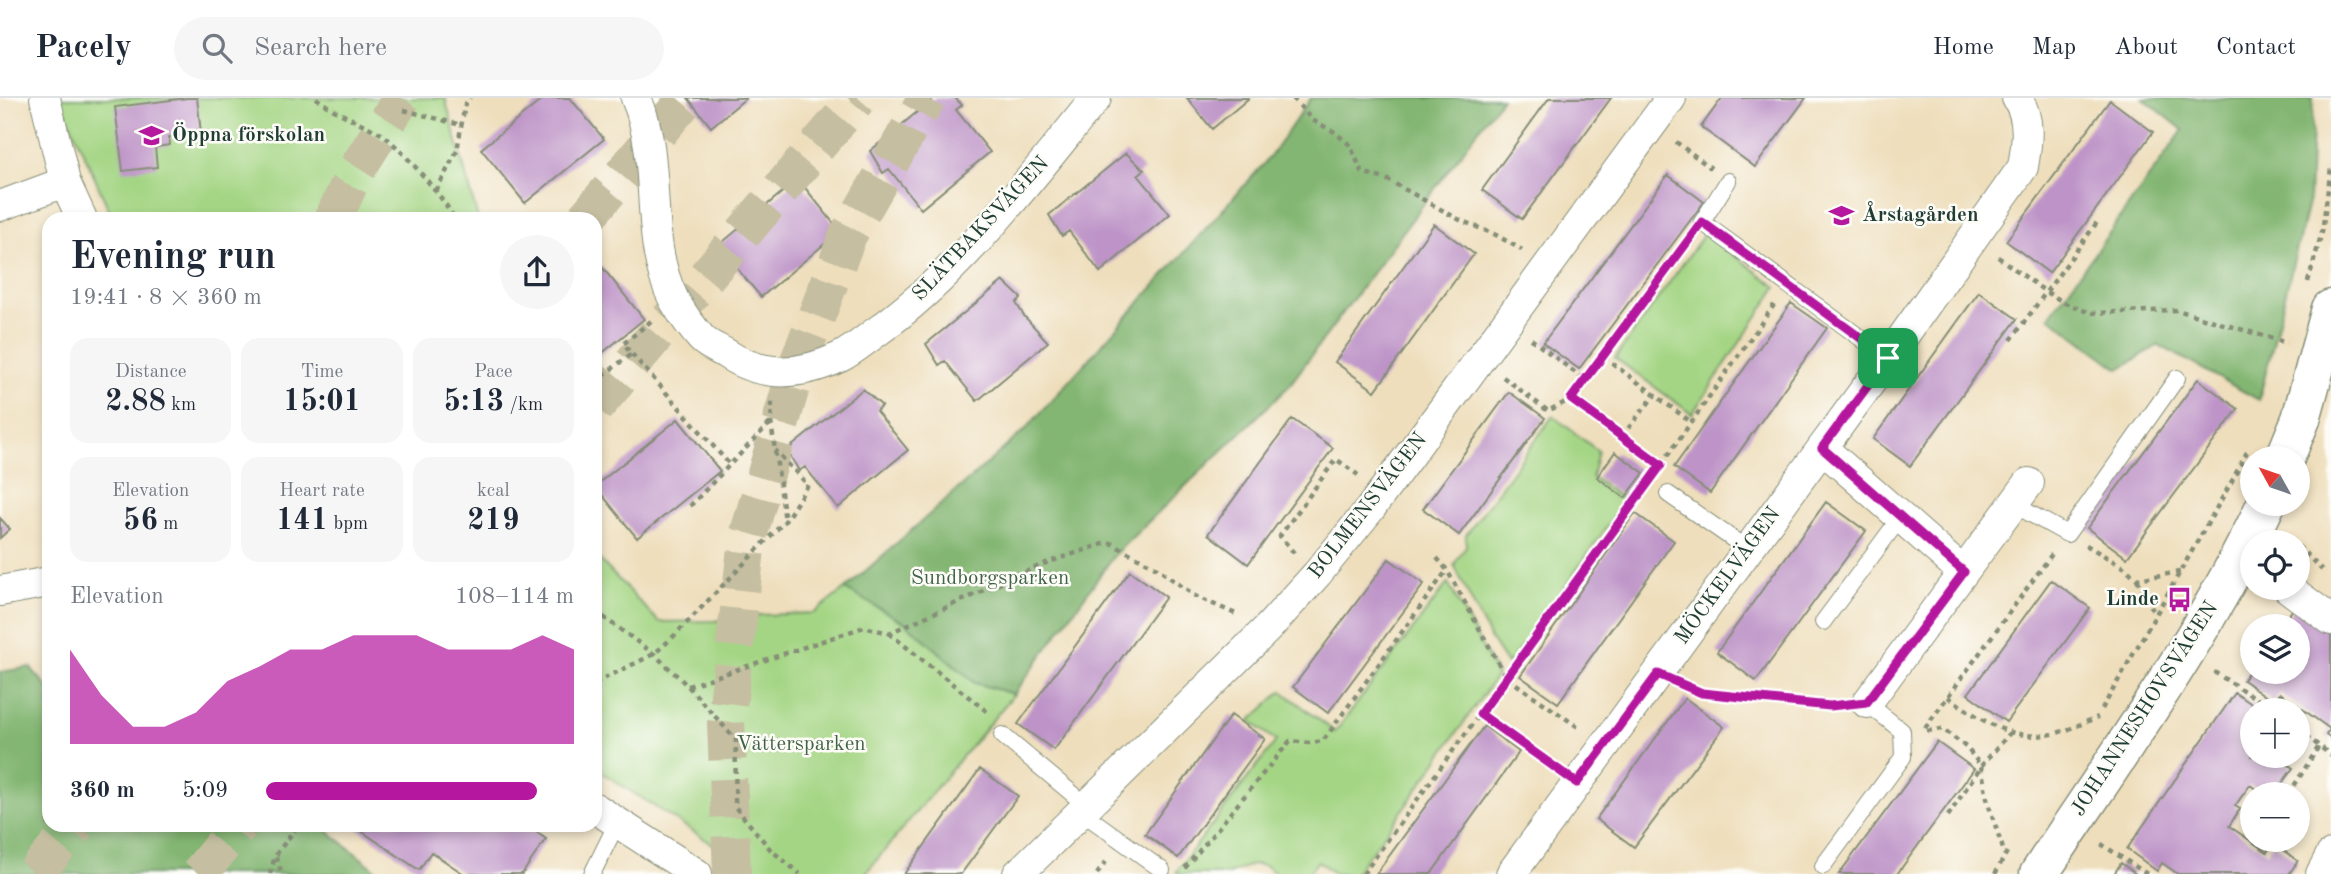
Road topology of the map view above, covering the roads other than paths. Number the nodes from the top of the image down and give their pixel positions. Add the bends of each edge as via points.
1 (45, 98) edge
2 (636, 98) edge
3 (1096, 98) edge
4 (1671, 98) edge
5 (2017, 98) edge
6 (1728, 181) road end
7 (65, 182) junction
8 (0, 206) edge
9 (79, 212) edge
10 (2318, 301) edge
11 (1888, 358) junction
12 (2177, 377) dead end
13 (2290, 446) edge
14 (1822, 448) junction
15 (1668, 494) dead end
16 (2021, 494) joint
17 (1900, 518) junction
18 (1747, 550) junction
19 (2240, 568) edge
20 (1964, 572) junction
21 (42, 583) edge
22 (0, 591) edge
23 (2304, 600) edge
24 (2331, 620) edge
25 (1823, 622) dead end
26 (1867, 702) joint
27 (1002, 735) road end
28 (1083, 808) junction
29 (606, 815) edge
30 (602, 832) edge
31 (2331, 855) edge
32 (1823, 866) dead end
33 (1162, 870) dead end
34 (592, 874) edge
35 (697, 874) edge
36 (1018, 874) edge
37 (1511, 874) edge
38 (2039, 874) edge
39 (2321, 874) edge

1 - 7 street
2 - 3 street, SLÄTBAKSVÄGEN via 649,149 660,262 675,300 703,339 738,362 774,373 808,369 842,357 900,315 1007,206
4 - 28 street, BOLMENSVÄGEN via 1370,509 1317,574 1268,628
5 - 11 street, MÖCKELVÄGEN via 2028,138 2022,167
6 - 11 lane via 1702,222
7 - 8 street
7 - 9 street
10 - 13 main road via 2301,419
11 - 14 street, MÖCKELVÄGEN
12 - 16 lane via 2067,534
14 - 17 street
14 - 18 street, MÖCKELVÄGEN
15 - 18 lane
16 - 20 street
17 - 20 street
17 - 25 lane
18 - 37 street, MÖCKELVÄGEN
19 - 38 main road, JOHANNESHOVSVÄGEN
20 - 26 street
21 - 22 street
23 - 24 street
26 - 32 lane via 1902,731 1903,757
27 - 28 lane
28 - 33 lane
28 - 36 street, BOLMENSVÄGEN
29 - 35 street
30 - 34 lane
31 - 39 street

